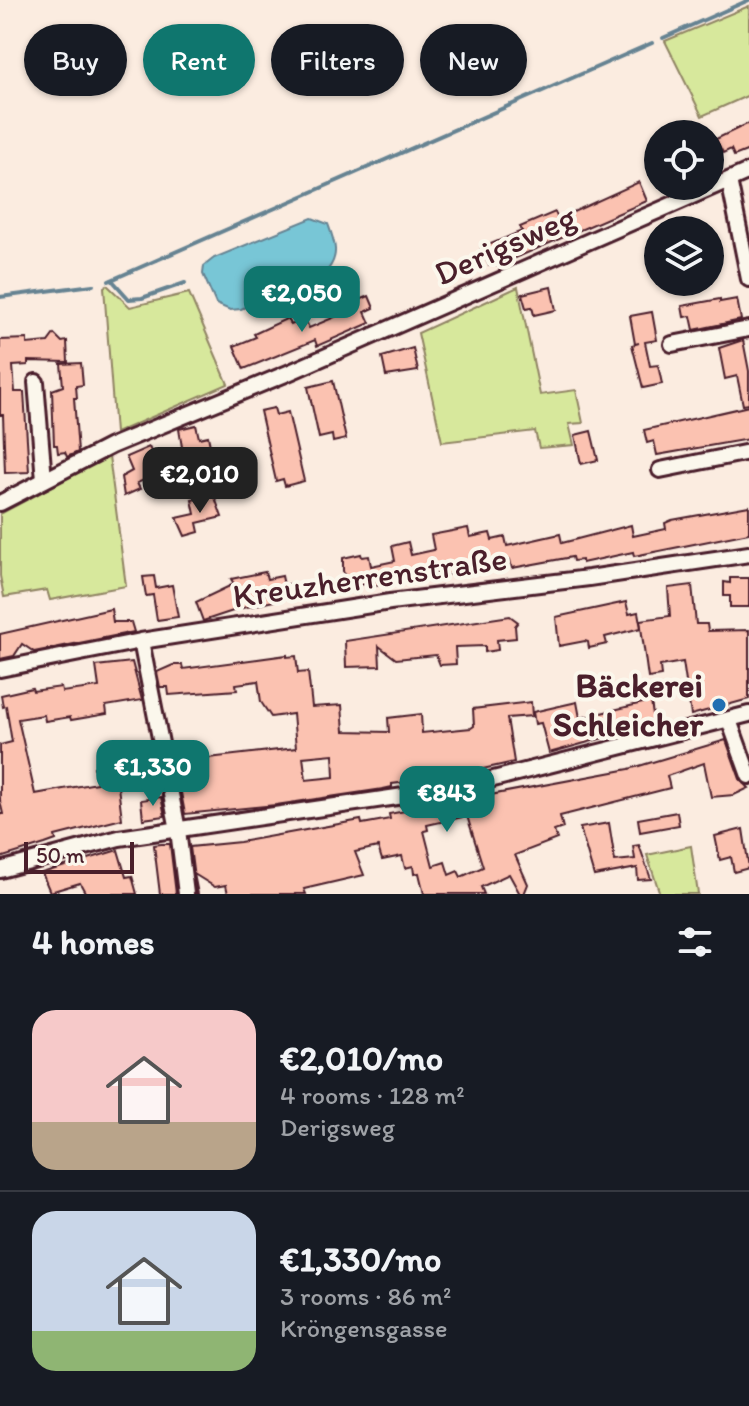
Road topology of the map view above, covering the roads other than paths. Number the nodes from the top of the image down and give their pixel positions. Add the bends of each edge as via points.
1 (749, 171) edge
2 (729, 180) junction
3 (749, 279) edge
4 (749, 329) edge
5 (672, 344) dead end
6 (36, 382) dead end
7 (749, 452) edge
8 (660, 470) dead end
9 (44, 480) junction
10 (0, 503) edge
11 (749, 554) edge
12 (141, 641) junction
13 (0, 669) edge
14 (749, 714) edge
15 (729, 720) junction
16 (749, 776) edge
17 (178, 830) junction
18 (0, 870) edge
19 (186, 894) edge

1 - 2 street, Derigsweg
2 - 3 street
2 - 9 street, Derigsweg via 111,446
4 - 5 street
6 - 9 street
7 - 8 street
9 - 10 street, Derigsweg
11 - 12 street, Kreuzherrenstraße
12 - 13 street, Kreuzherrenstraße
12 - 17 street
14 - 15 street
15 - 16 street
15 - 17 street via 458,788
17 - 18 street via 96,842
17 - 19 street

